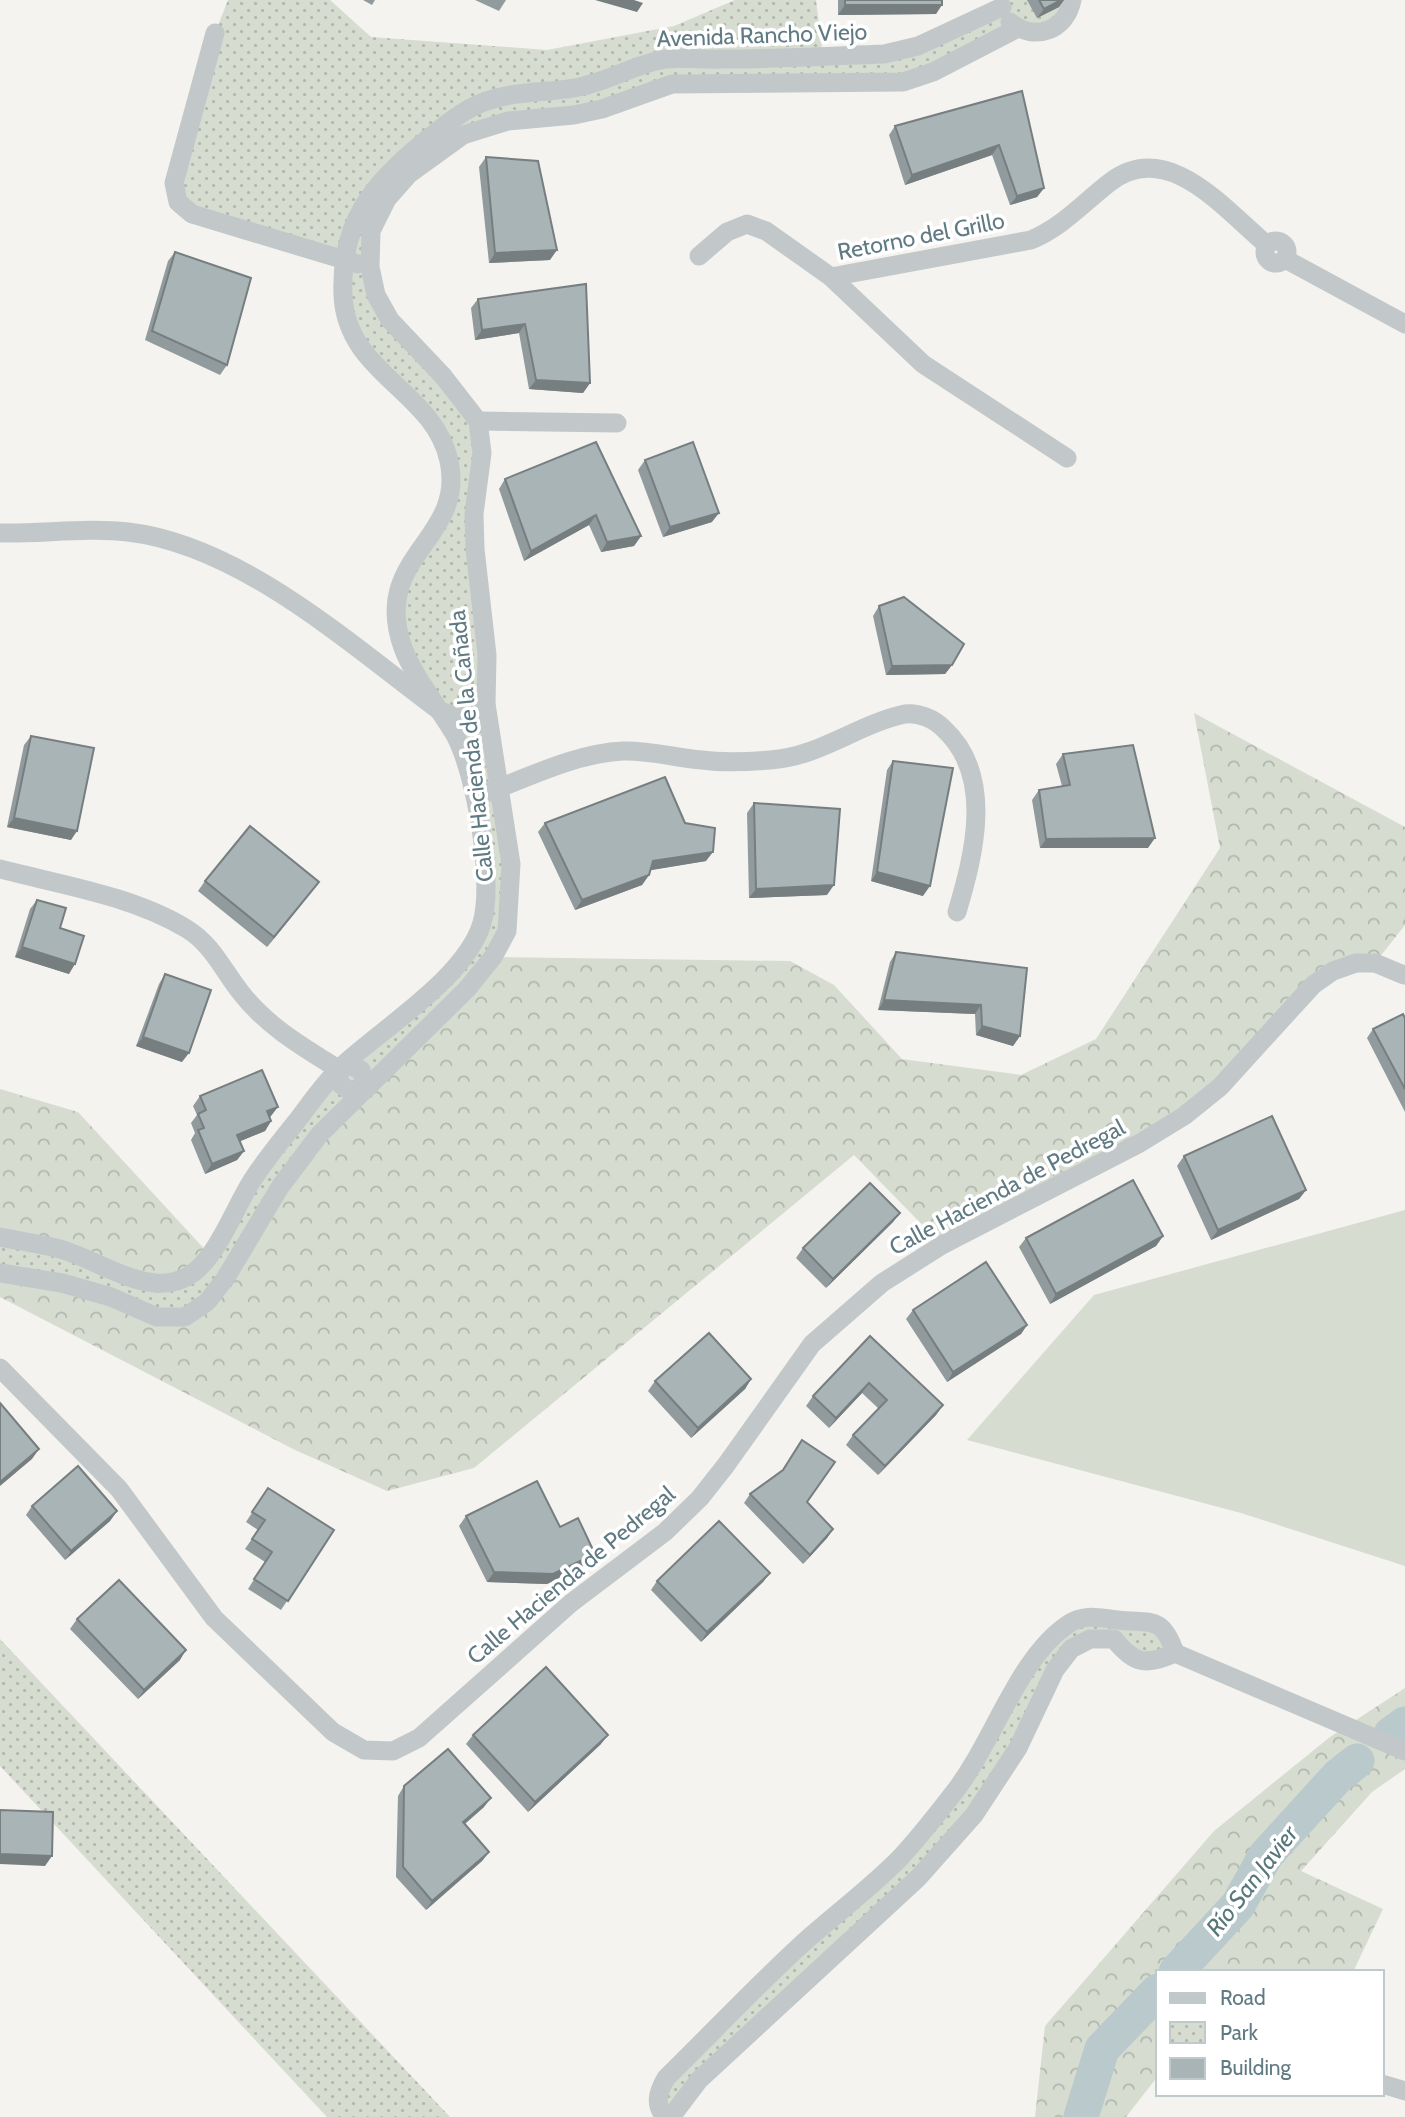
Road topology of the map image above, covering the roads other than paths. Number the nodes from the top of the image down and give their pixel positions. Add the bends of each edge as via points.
1 (1072, 0) edge
2 (1001, 3) edge
3 (1018, 29) junction
4 (215, 33) dead end
5 (722, 59) junction
6 (723, 83) junction
7 (699, 256) dead end
8 (346, 262) junction
9 (370, 267) junction
10 (831, 277) junction
11 (343, 298) joint
12 (1405, 324) edge
13 (478, 421) junction
14 (617, 423) dead end
15 (1067, 458) dead end
16 (0, 533) edge
17 (486, 704) junction
18 (440, 710) junction
19 (499, 788) junction
20 (476, 797) junction
21 (0, 869) edge
22 (957, 912) dead end
23 (1404, 975) edge
24 (338, 1069) junction
25 (366, 1088) junction
26 (0, 1237) edge
27 (0, 1273) edge
28 (0, 1368) edge
29 (1118, 1630) junction
30 (1175, 1653) junction
31 (1405, 1751) edge
32 (1384, 2085) edge
33 (1405, 2091) edge
34 (665, 2117) edge
35 (671, 2117) edge

1 - 3 street via 1058,26 1038,33
2 - 3 street
2 - 5 street, Avenida Rancho Viejo via 918,46 884,54
3 - 6 street, Avenida Rancho Viejo via 903,82
4 - 8 street via 174,183 178,202 192,214
5 - 6 street
5 - 8 street, Avenida Rancho Viejo via 666,59 578,88 480,103 394,166 367,197 351,229
6 - 9 street, Avenida Rancho Viejo via 672,84 602,109 508,121 463,135 410,174 387,200 371,231
7 - 10 street via 727,232 747,225 766,231
8 - 9 street
8 - 11 street, Avenida Rancho Viejo
9 - 13 street via 376,295 390,320
10 - 12 street, Retorno del Grillo via 1031,240 1052,231 1111,181 1135,169 1161,167 1185,176 1267,245 1269,261 1286,259
10 - 15 street, Retorno del Grillo via 923,364
11 - 18 street, Calle Hacienda de la Cañada via 360,349 434,423 447,451 453,481 445,510 403,573 395,598 402,644
13 - 14 street
13 - 17 street, Calle Hacienda de la Cañada via 482,453 474,514 487,655
16 - 18 street, Calle Hacienda de la Cañada via 128,532 182,543 233,565 275,592
17 - 18 street via 474,715 458,718
17 - 19 street, Calle Hacienda de la Cañada
18 - 20 street, Calle Hacienda de la Cañada via 470,768
19 - 20 street
19 - 22 street via 585,758 622,751 701,760 783,759 826,747 864,727 908,713 933,719 955,738 970,770 976,813 974,854
19 - 25 street, Calle Hacienda de la Cañada via 511,864 507,931 467,989
20 - 24 street, Calle Hacienda de la Cañada via 486,896 481,925 471,945 413,1007
21 - 24 street via 141,907 189,930 215,954 241,994 271,1026
23 - 28 street, Calle Hacienda de Pedregal via 1375,963 1356,963 1333,971 1313,985 1220,1087 1184,1116 942,1245 882,1283 812,1344 726,1465 666,1532 571,1603 419,1738 393,1751 365,1750 332,1732 243,1648 214,1618 119,1489
24 - 25 street via 345,1089
24 - 26 street, Calle Hacienda de la Cañada via 253,1178 196,1272 173,1283 150,1283 60,1250
25 - 27 street, Calle Hacienda de la Cañada via 319,1135 279,1187 207,1302 185,1317 158,1317 62,1283
29 - 30 street via 1125,1653 1139,1661 1156,1661
29 - 30 street via 1138,1618 1153,1622 1169,1634
29 - 34 street via 1093,1616 1070,1622 1052,1636 955,1792 898,1860 801,1945 666,2078 657,2092 658,2109
29 - 35 street via 1071,1649 1055,1670 1018,1748 974,1815 918,1878 699,2080
30 - 31 street
32 - 33 street

